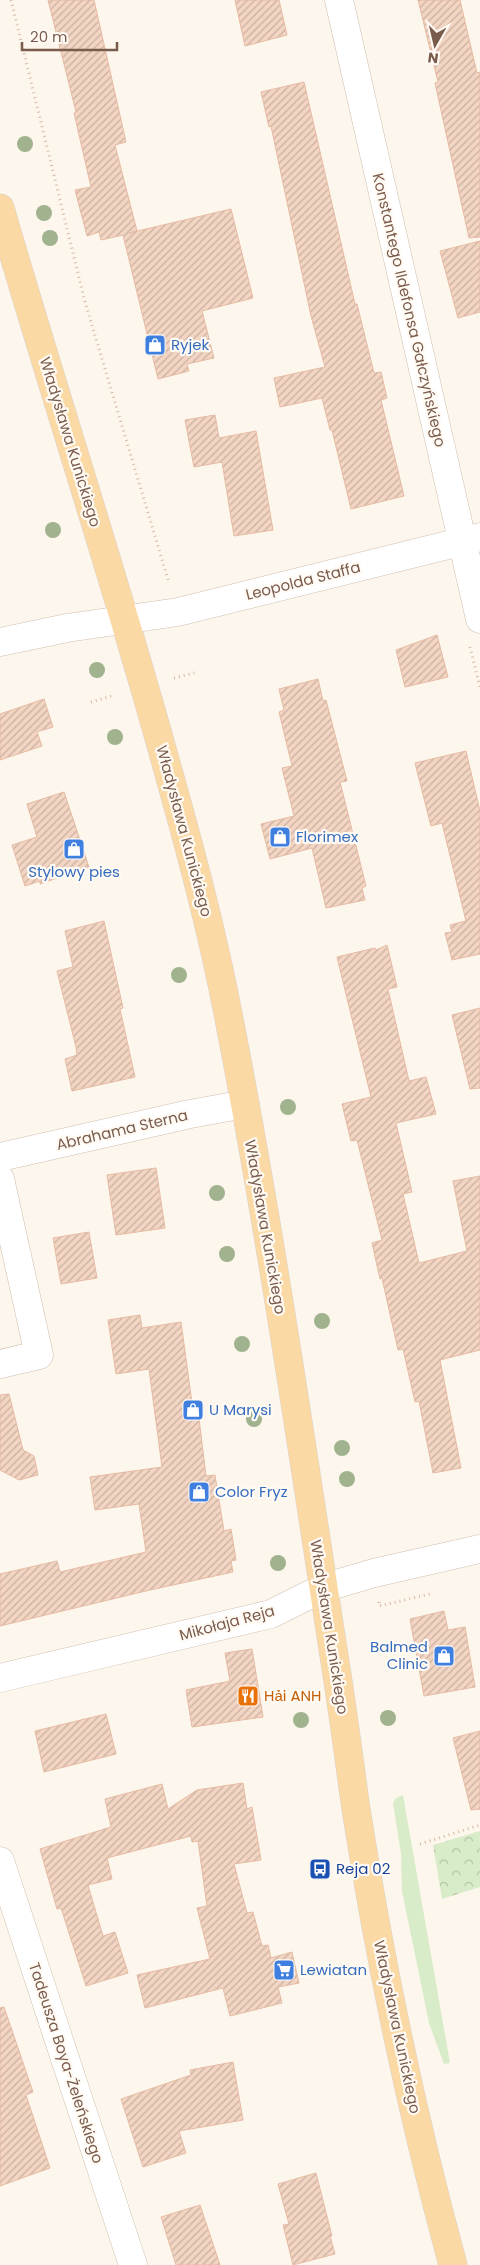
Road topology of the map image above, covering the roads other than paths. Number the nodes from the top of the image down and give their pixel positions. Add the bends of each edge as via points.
1 (339, 0) edge
2 (0, 208) edge
3 (470, 540) edge
4 (480, 619) edge
5 (125, 621) junction
6 (0, 642) edge
7 (245, 1104) junction
8 (0, 1157) edge
9 (0, 1179) edge
10 (0, 1364) edge
11 (480, 1549) edge
12 (323, 1588) junction
13 (0, 1678) edge
14 (0, 1861) edge
15 (133, 2265) edge
16 (452, 2265) edge

1 - 3 street, Konstantego Ildefonsa Gałczyńskiego
2 - 5 main road, Władysława Kunickiego
3 - 4 street, Konstantego Ildefonsa Gałczyńskiego
3 - 5 street, Leopolda Staffa via 178,612
5 - 6 street, Leopolda Staffa via 67,628
5 - 7 main road, Władysława Kunickiego via 216,953
7 - 8 street, Abrahama Sterna
7 - 12 main road, Władysława Kunickiego
9 - 10 street via 39,1355
11 - 12 street, Mikołaja Reja
12 - 13 street, Mikołaja Reja via 271,1614
12 - 16 main road, Władysława Kunickiego via 356,1811 384,1968
14 - 15 street, Tadeusza Boya-Żeleńskiego

